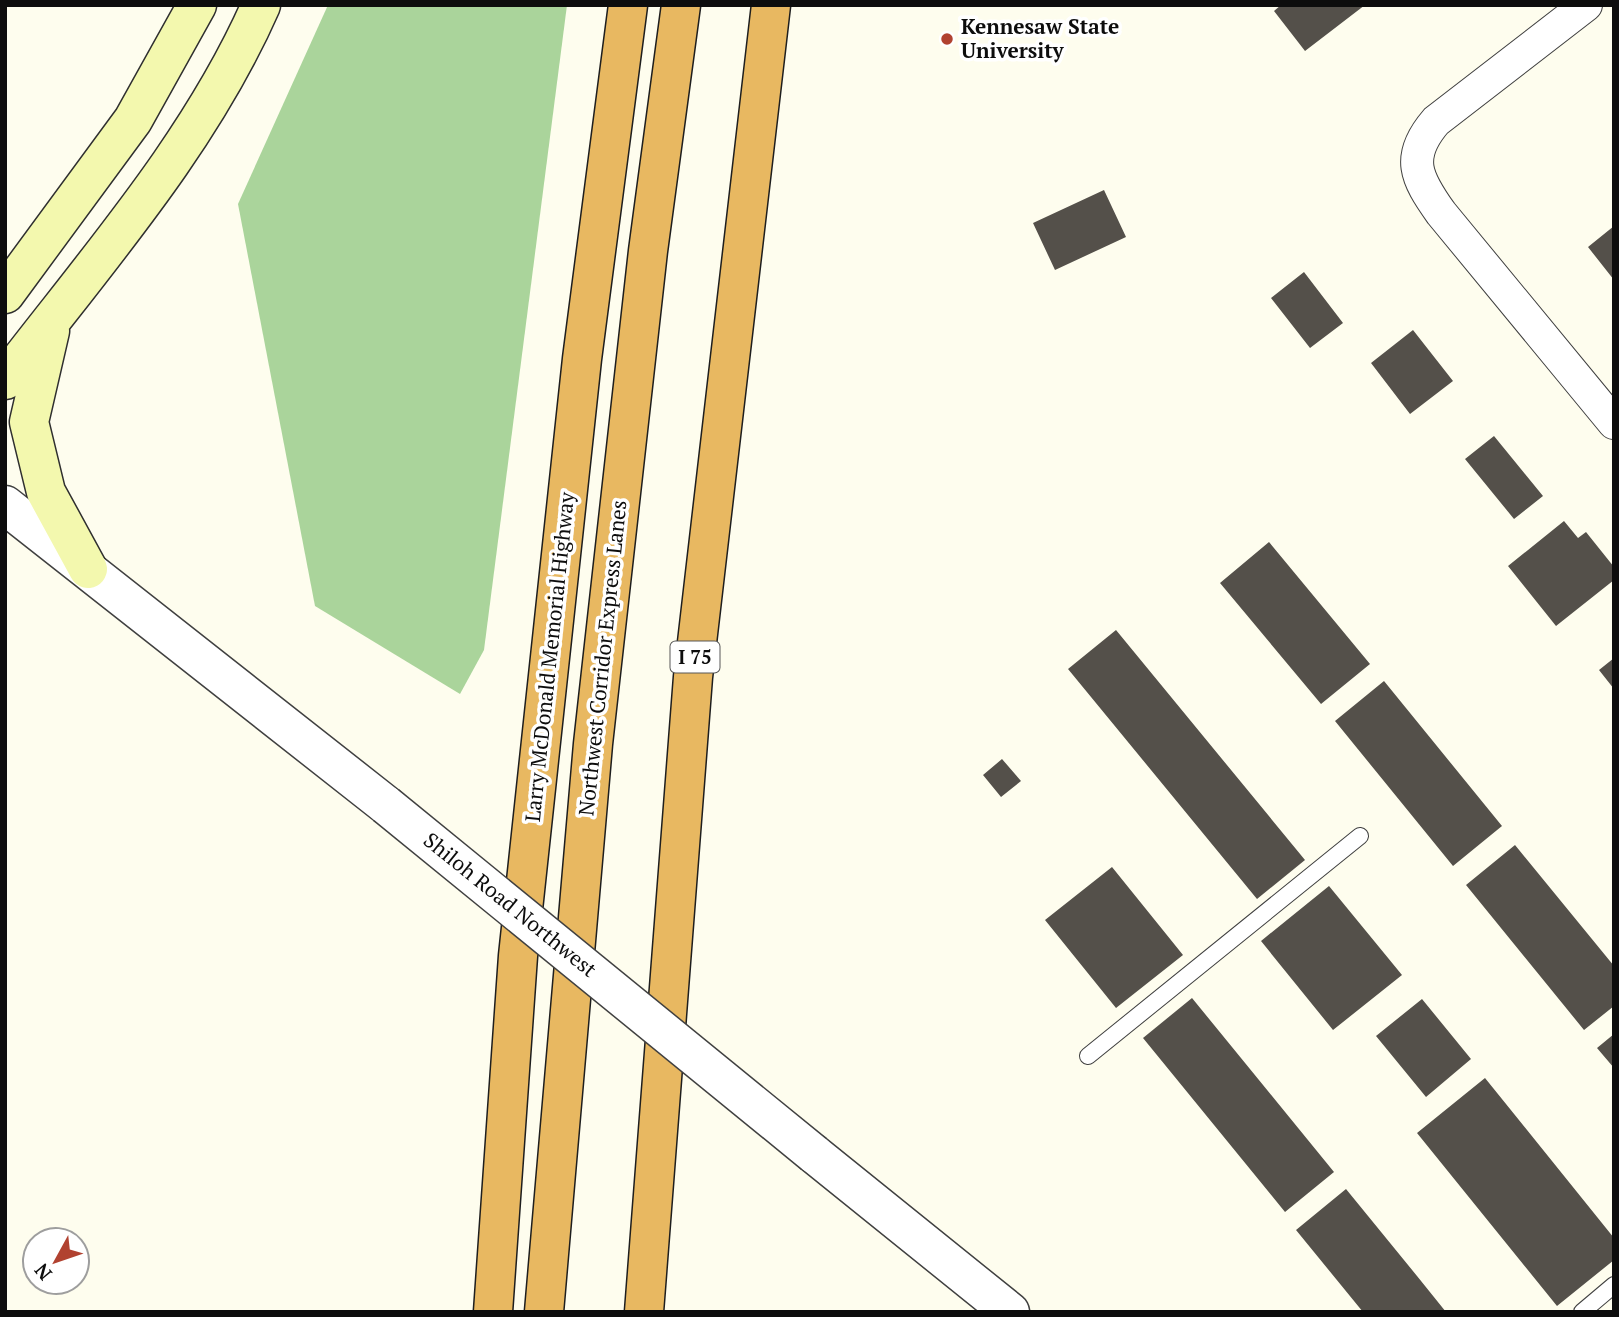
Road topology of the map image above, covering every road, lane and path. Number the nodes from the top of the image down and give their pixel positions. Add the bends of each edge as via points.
1 (197, 5) edge
2 (261, 5) edge
3 (628, 5) edge
4 (681, 5) edge
5 (771, 5) edge
6 (1586, 5) edge
7 (5, 295) edge
8 (53, 317) junction
9 (5, 380) edge
10 (1614, 423) edge
11 (5, 505) edge
12 (88, 569) junction
13 (1360, 836) dead end
14 (1088, 1056) dead end
15 (1614, 1285) edge
16 (494, 1312) edge
17 (544, 1312) edge
18 (644, 1312) edge
19 (1010, 1312) edge
20 (1582, 1312) edge

1 - 7 main road via 133,120
2 - 8 main road via 173,157
3 - 16 highway, Larry McDonald Memorial Highway via 582,359 518,956
4 - 17 highway, Northwest Corridor Express Lanes via 593,744
5 - 18 highway, I 75 via 692,677
6 - 10 street via 1436,121 1423,136 1416,155 1425,188 1441,213
8 - 9 main road
8 - 12 main road via 29,422 46,492
11 - 12 street, Shiloh Road Northwest
12 - 19 street, Shiloh Road Northwest, bridge
13 - 14 lane
15 - 20 lane

